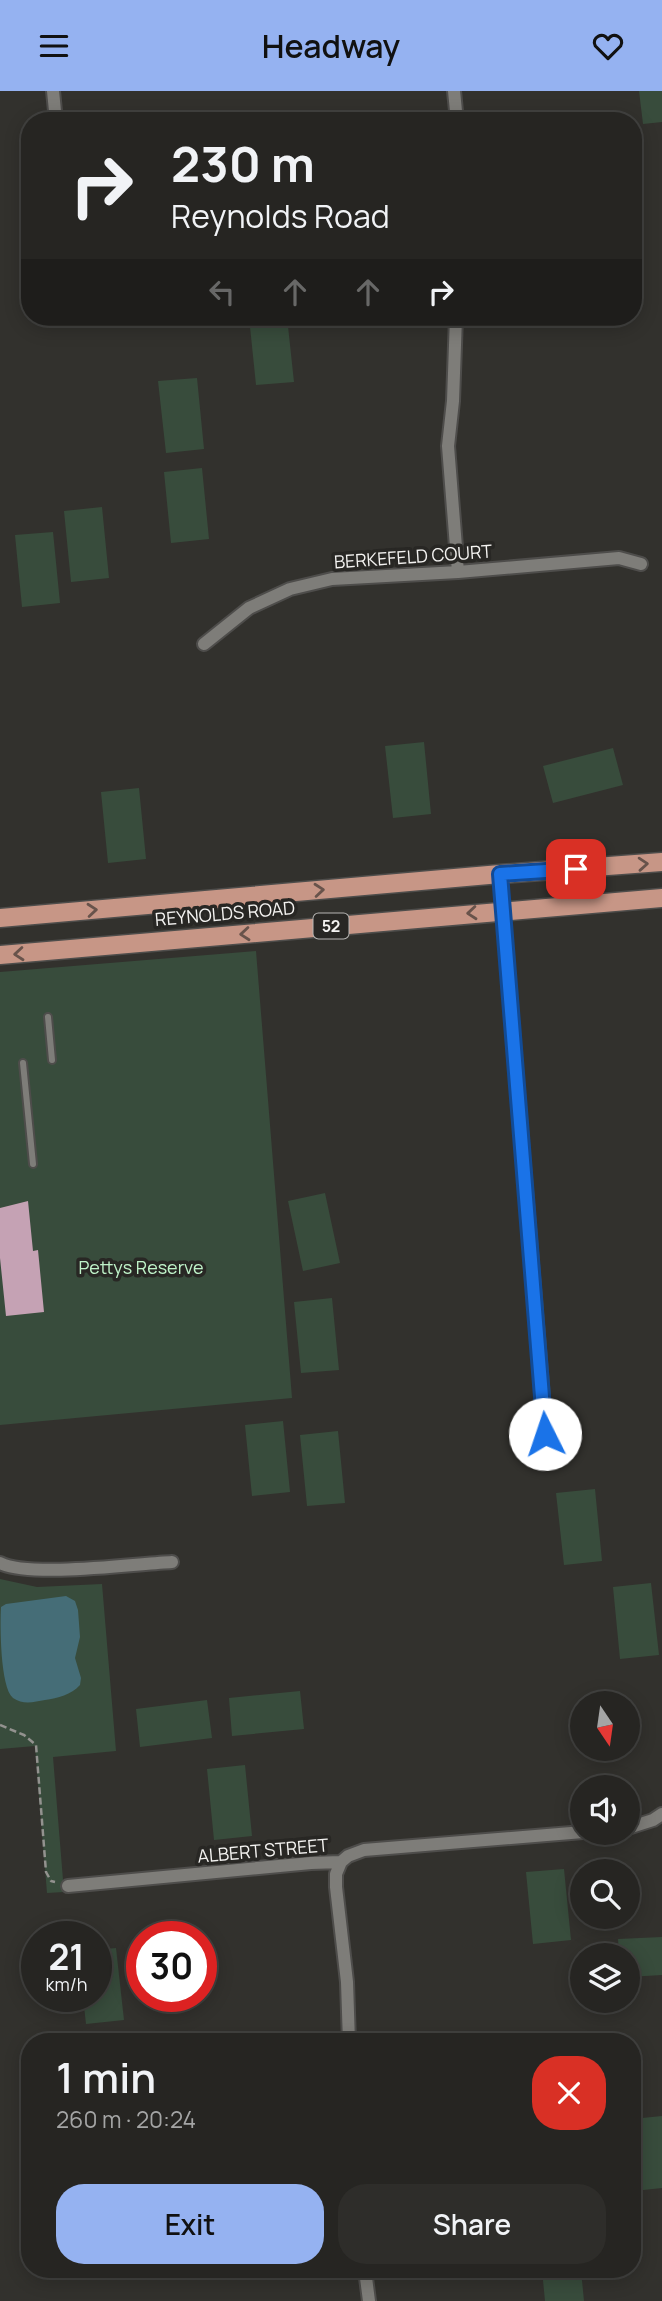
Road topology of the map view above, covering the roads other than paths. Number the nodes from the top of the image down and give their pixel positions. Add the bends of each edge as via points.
1 (53, 91) edge
2 (454, 91) edge
3 (55, 112) edge
4 (456, 112) edge
5 (456, 326) edge
6 (641, 564) dead end
7 (458, 572) junction
8 (204, 644) dead end
9 (662, 862) edge
10 (500, 874) junction
11 (662, 898) edge
12 (504, 911) junction
13 (0, 918) edge
14 (0, 955) edge
15 (48, 1017) dead end
16 (52, 1060) dead end
17 (23, 1063) dead end
18 (33, 1164) dead end
19 (545, 1434) dead end
20 (172, 1562) dead end
21 (0, 1563) edge
22 (662, 1814) edge
23 (640, 1824) edge
24 (570, 1833) edge
25 (341, 1862) junction
26 (68, 1887) road end
27 (349, 2033) edge
28 (366, 2278) edge
29 (369, 2301) edge

1 - 3 street
2 - 4 street
5 - 7 street via 448,446
6 - 7 street, BERKEFELD COURT via 619,558
7 - 8 street, BERKEFELD COURT via 332,579 290,589 249,608
10 -> 9 main road, REYNOLDS ROAD / 52
10 - 12 street
13 -> 10 main road, REYNOLDS ROAD / 52
11 - 12 main road, REYNOLDS ROAD / 52
12 -> 14 main road, REYNOLDS ROAD / 52
12 - 19 street
15 - 16 lane
17 - 18 lane
20 - 21 street via 39,1570
22 - 23 street
24 - 25 street, ALBERT STREET via 363,1850
25 - 26 street, ALBERT STREET
25 - 27 street via 336,1887
28 - 29 street

